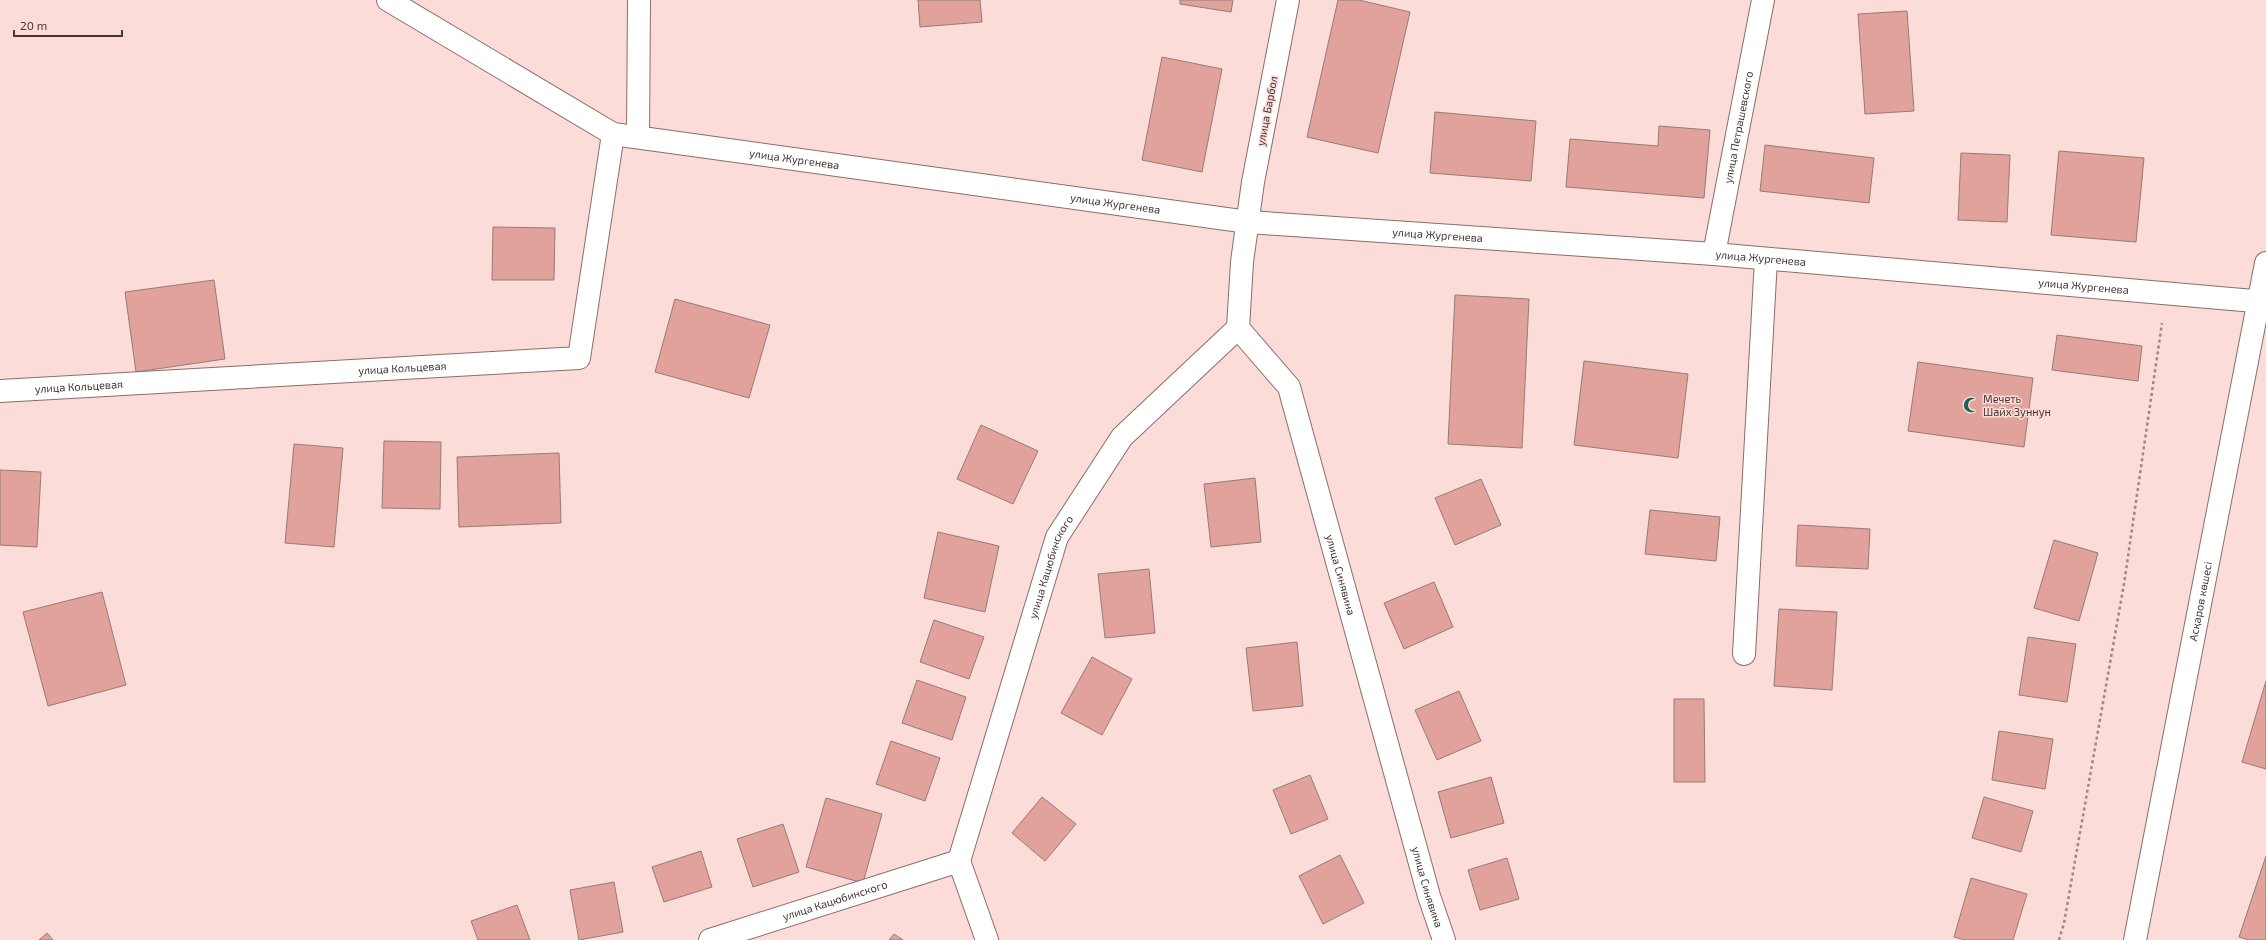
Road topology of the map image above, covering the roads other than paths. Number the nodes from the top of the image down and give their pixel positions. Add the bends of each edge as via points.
1 (388, 0) edge
2 (639, 0) edge
3 (1288, 0) edge
4 (1763, 0) edge
5 (613, 134) junction
6 (638, 137) junction
7 (1248, 222) junction
8 (1714, 254) junction
9 (1766, 259) junction
10 (2266, 263) edge
11 (2262, 302) edge
12 (1238, 328) junction
13 (0, 391) edge
14 (1744, 654) dead end
15 (959, 861) junction
16 (710, 940) edge
17 (987, 940) edge
18 (1444, 940) edge
19 (2135, 940) edge

1 - 5 street
2 - 6 street
3 - 7 street, улица Барбол via 1253,182
4 - 8 street, улица Петрашевского
5 - 6 street, улица Жургенева
5 - 13 street, улица Кольцевая via 579,358
6 - 7 street, улица Жургенева
7 - 8 street, улица Жургенева
7 - 12 street via 1242,262
8 - 9 street, улица Жургенева
9 - 11 street, улица Жургенева
9 - 14 street
10 - 11 street, Асқаров көшесі
11 - 19 street, Асқаров көшесі
12 - 15 street, улица Кацюбинского via 1122,437 1057,537
12 - 18 street, улица Синявина via 1289,387 1429,896
15 - 16 street, улица Кацюбинского
15 - 17 street

